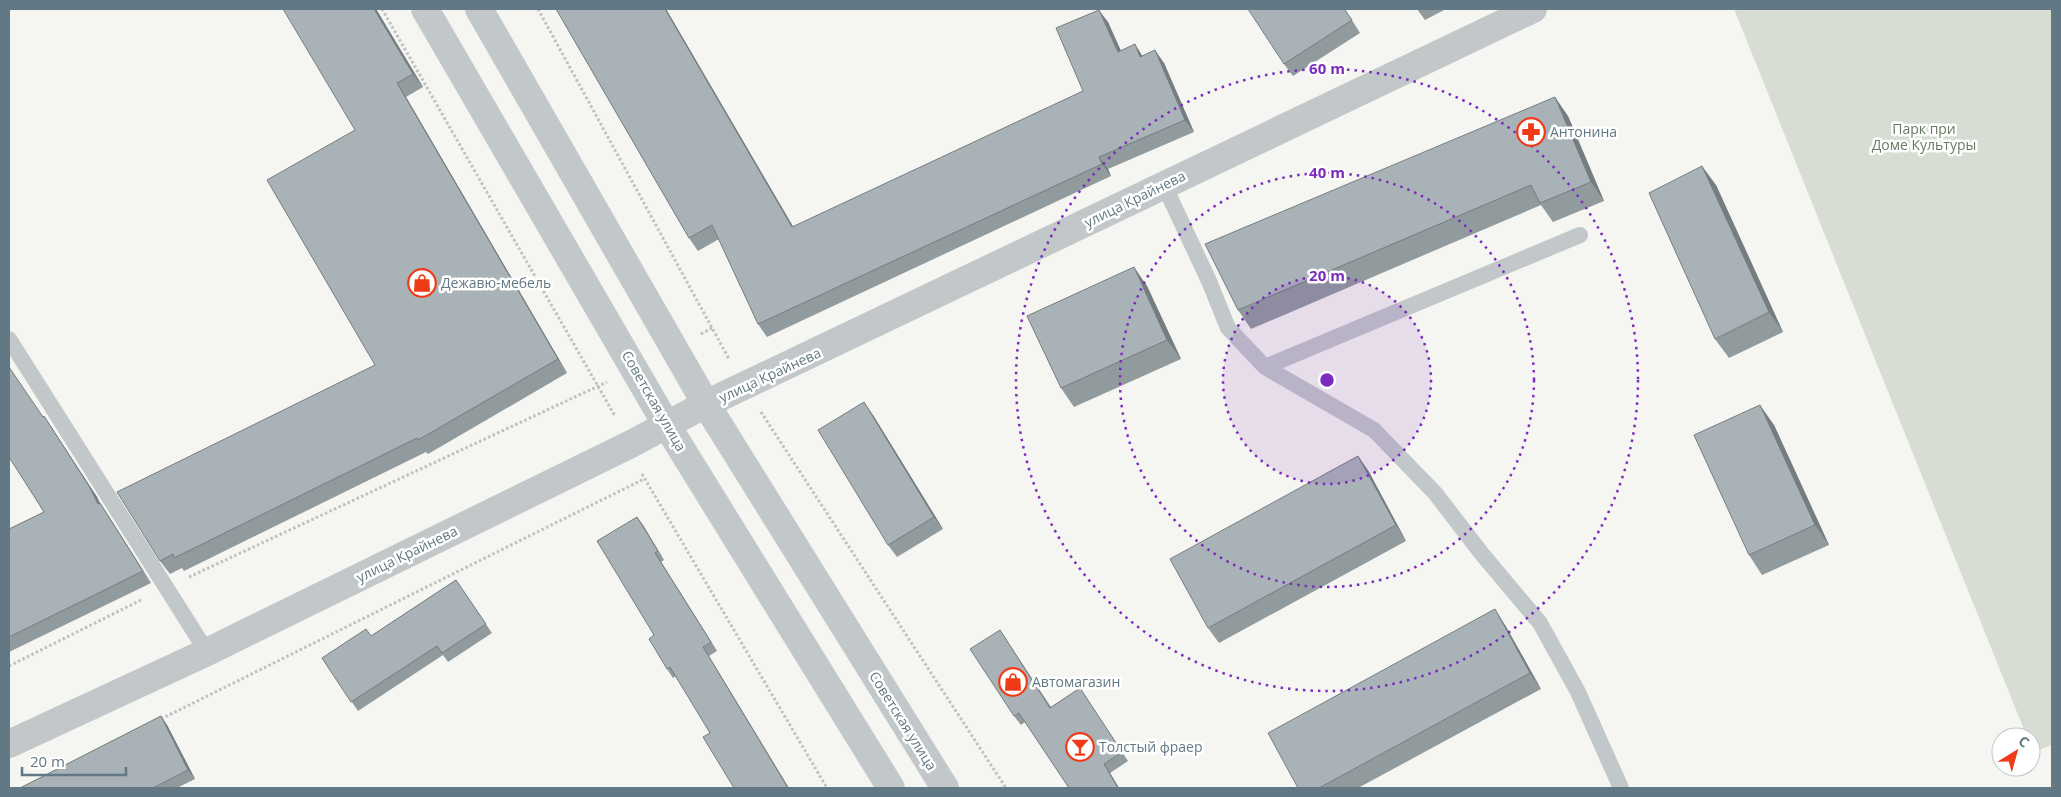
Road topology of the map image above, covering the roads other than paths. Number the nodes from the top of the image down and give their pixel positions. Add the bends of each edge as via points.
1 (424, 9) edge
2 (479, 9) edge
3 (1533, 9) edge
4 (1164, 185) junction
5 (1580, 235) dead end
6 (9, 339) edge
7 (1265, 367) junction
8 (706, 404) junction
9 (666, 424) junction
10 (208, 652) junction
11 (9, 744) edge
12 (891, 788) edge
13 (945, 788) edge
14 (1621, 788) edge

1 - 9 street, Советская улица
2 - 8 street, Советская улица
3 - 4 street, улица Крайнева
4 - 7 lane via 1228,328
4 - 8 street, улица Крайнева
5 - 7 lane
6 - 10 lane
7 - 14 lane via 1374,430 1435,493 1540,623 1578,692
8 - 9 street, улица Крайнева
8 - 13 street, Советская улица
9 - 10 street, улица Крайнева
9 - 12 street, Советская улица
10 - 11 street, улица Крайнева

